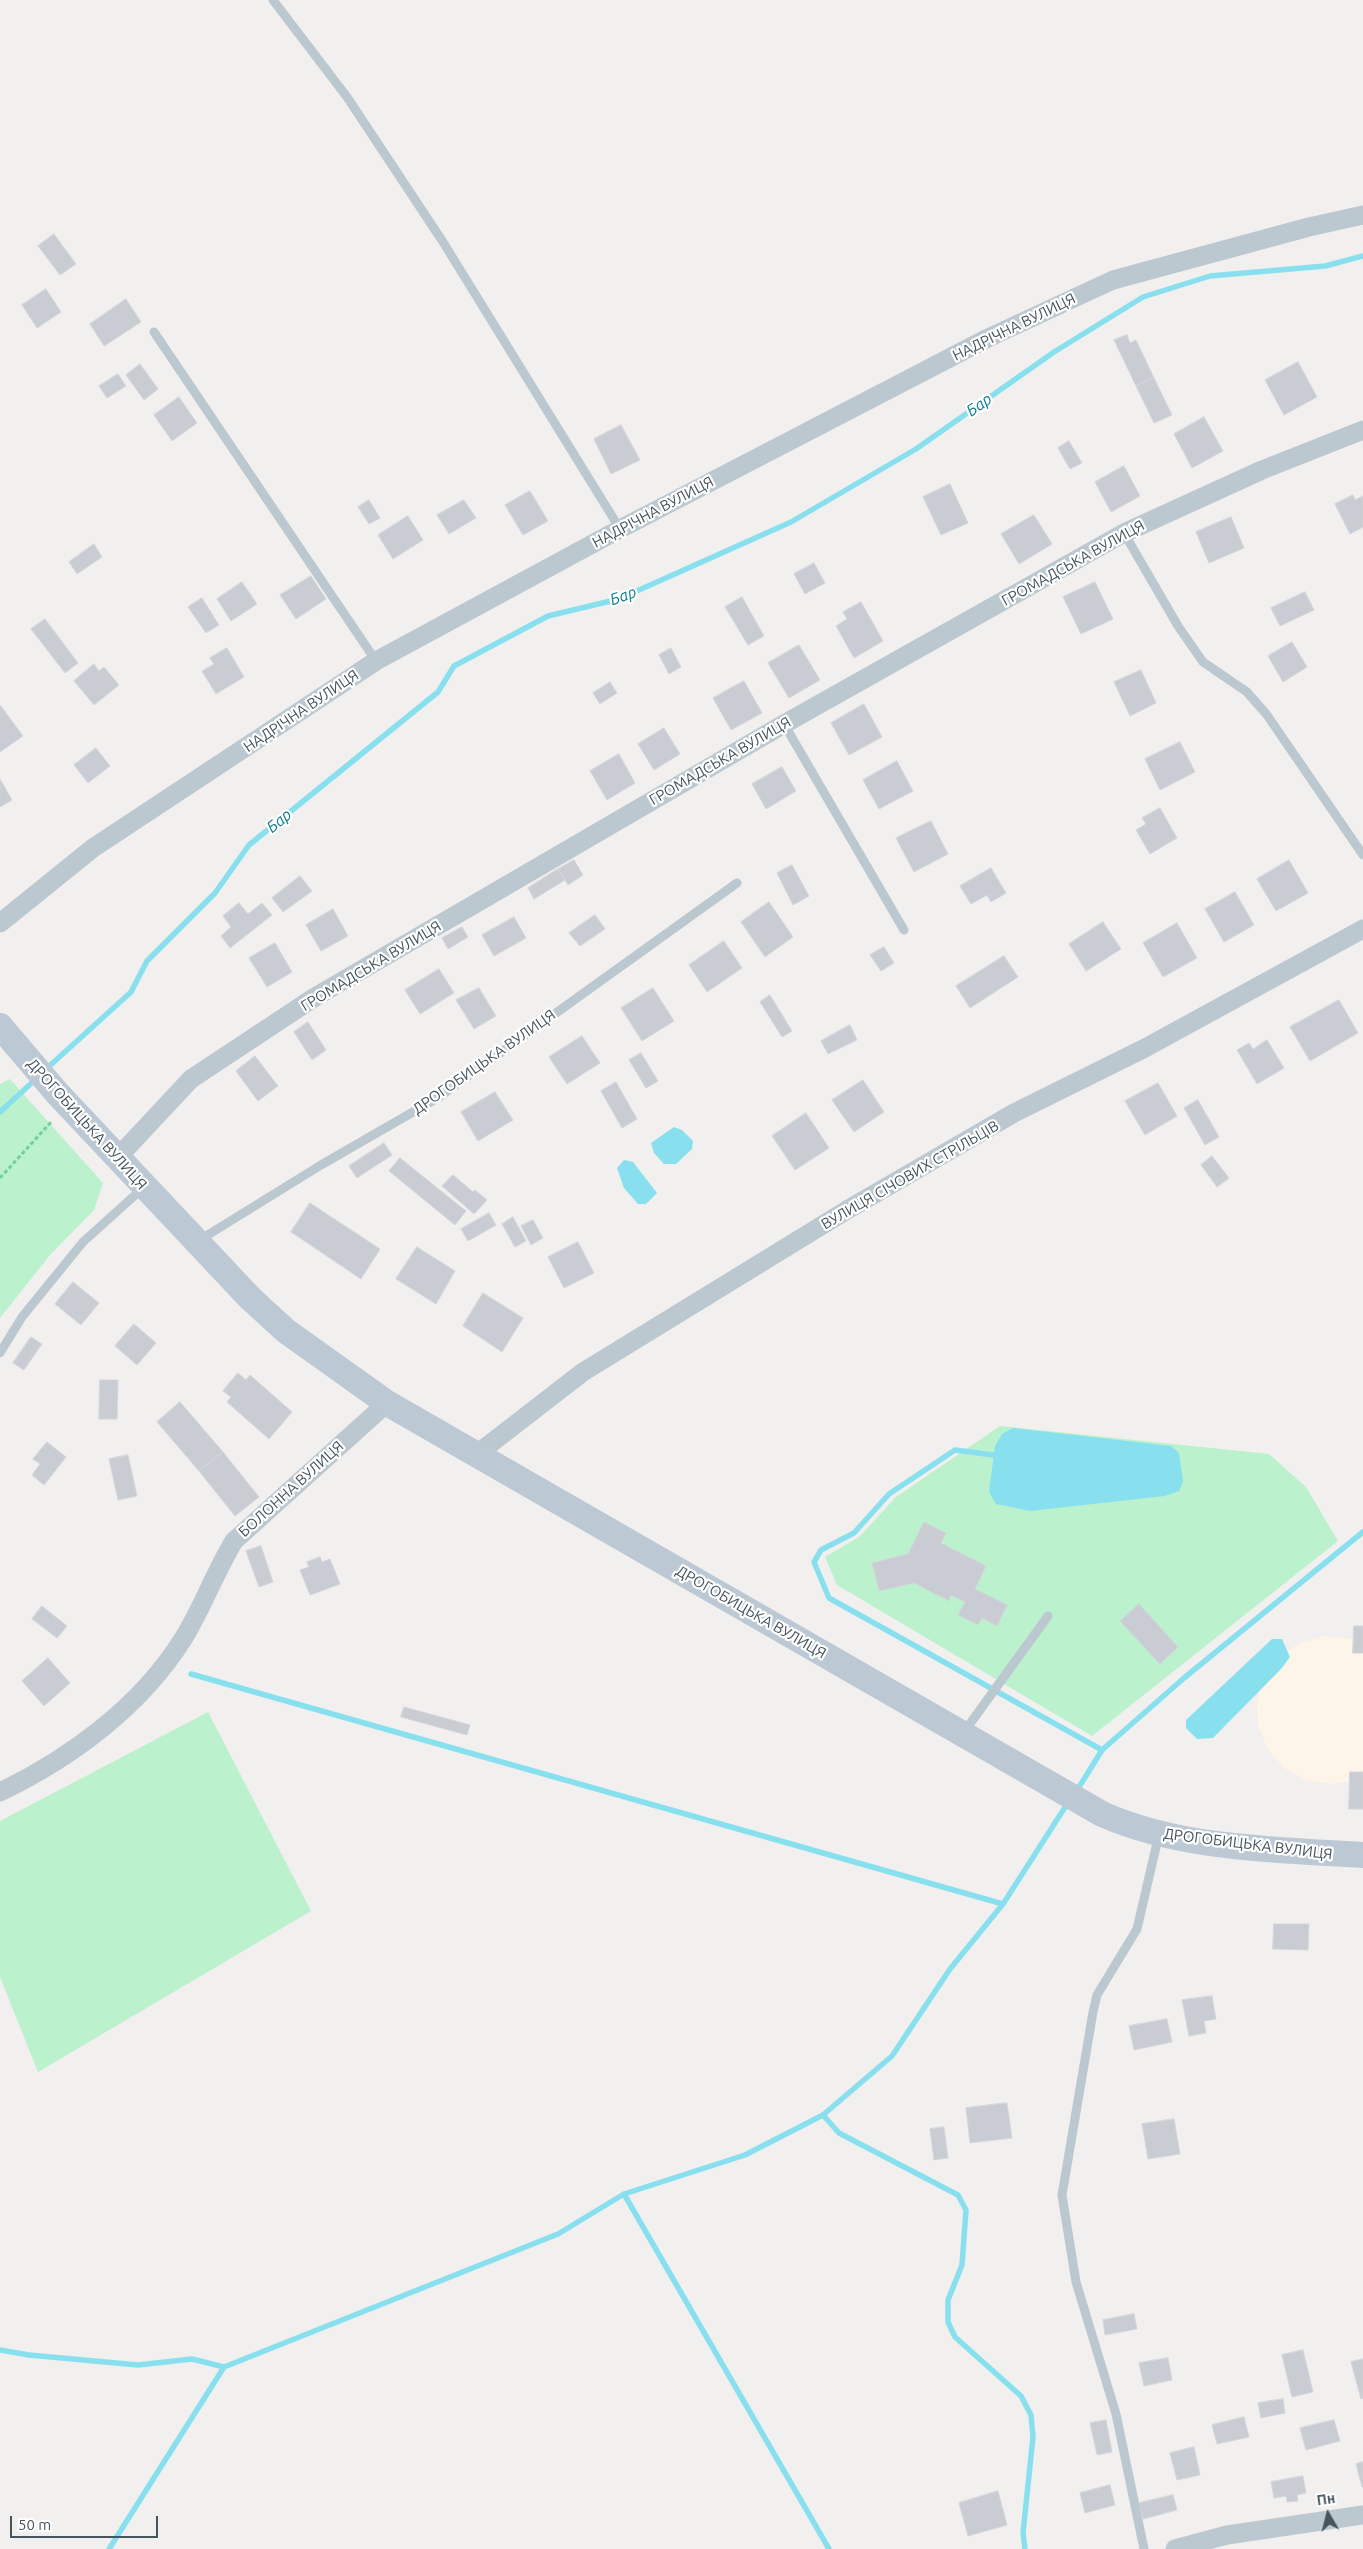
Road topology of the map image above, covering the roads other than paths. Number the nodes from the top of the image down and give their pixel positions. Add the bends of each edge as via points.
1 (273, 0) edge
2 (1363, 215) edge
3 (154, 332) dead end
4 (1363, 430) edge
5 (620, 529) junction
6 (1124, 532) junction
7 (376, 661) junction
8 (784, 724) junction
9 (1363, 855) edge
10 (737, 883) dead end
11 (0, 923) edge
12 (1363, 929) edge
13 (904, 930) dead end
14 (0, 1026) edge
15 (118, 1156) junction
16 (144, 1186) junction
17 (196, 1242) junction
18 (0, 1353) edge
19 (387, 1402) junction
20 (476, 1454) junction
21 (1048, 1616) dead end
22 (963, 1734) junction
23 (0, 1792) edge
24 (1159, 1834) junction
25 (1363, 1855) edge
26 (1363, 2515) edge
27 (1144, 2549) edge
28 (1175, 2549) edge

1 - 5 lane via 346,98 443,242
2 - 5 street, НАДРІЧНА ВУЛИЦЯ via 1112,280 988,338
3 - 7 lane
4 - 6 street, ГРОМАДСЬКА ВУЛИЦЯ via 1262,470
5 - 7 street, НАДРІЧНА ВУЛИЦЯ
6 - 8 street, ГРОМАДСЬКА ВУЛИЦЯ
6 - 9 lane via 1178,626 1203,662 1248,692
7 - 11 street, НАДРІЧНА ВУЛИЦЯ via 93,848
8 - 13 lane
8 - 15 street, ГРОМАДСЬКА ВУЛИЦЯ via 315,997 190,1079
10 - 17 lane, ДРОГОБИЦЬКА ВУЛИЦЯ via 438,1097
12 - 20 street, ВУЛИЦЯ СІЧОВИХ СТРІЛЬЦІВ via 1145,1048 1014,1113 847,1210 583,1372
14 - 15 main road, ДРОГОБИЦЬКА ВУЛИЦЯ
15 - 16 main road, ДРОГОБИЦЬКА ВУЛИЦЯ
16 - 17 main road, ДРОГОБИЦЬКА ВУЛИЦЯ
16 - 18 lane via 82,1242 22,1317
17 - 19 main road, ДРОГОБИЦЬКА ВУЛИЦЯ via 286,1331
19 - 20 main road, ДРОГОБИЦЬКА ВУЛИЦЯ
19 - 23 street, БОЛОННА ВУЛИЦЯ via 234,1541 184,1638 156,1677 117,1716 31,1777
20 - 22 main road, ДРОГОБИЦЬКА ВУЛИЦЯ
21 - 22 lane
22 - 24 main road, ДРОГОБИЦЬКА ВУЛИЦЯ via 1084,1803 1128,1825
24 - 25 main road, ДРОГОБИЦЬКА ВУЛИЦЯ via 1294,1851
24 - 27 lane via 1137,1929 1097,1995 1066,2156 1062,2195 1076,2282 1116,2414
26 - 28 street via 1227,2535

